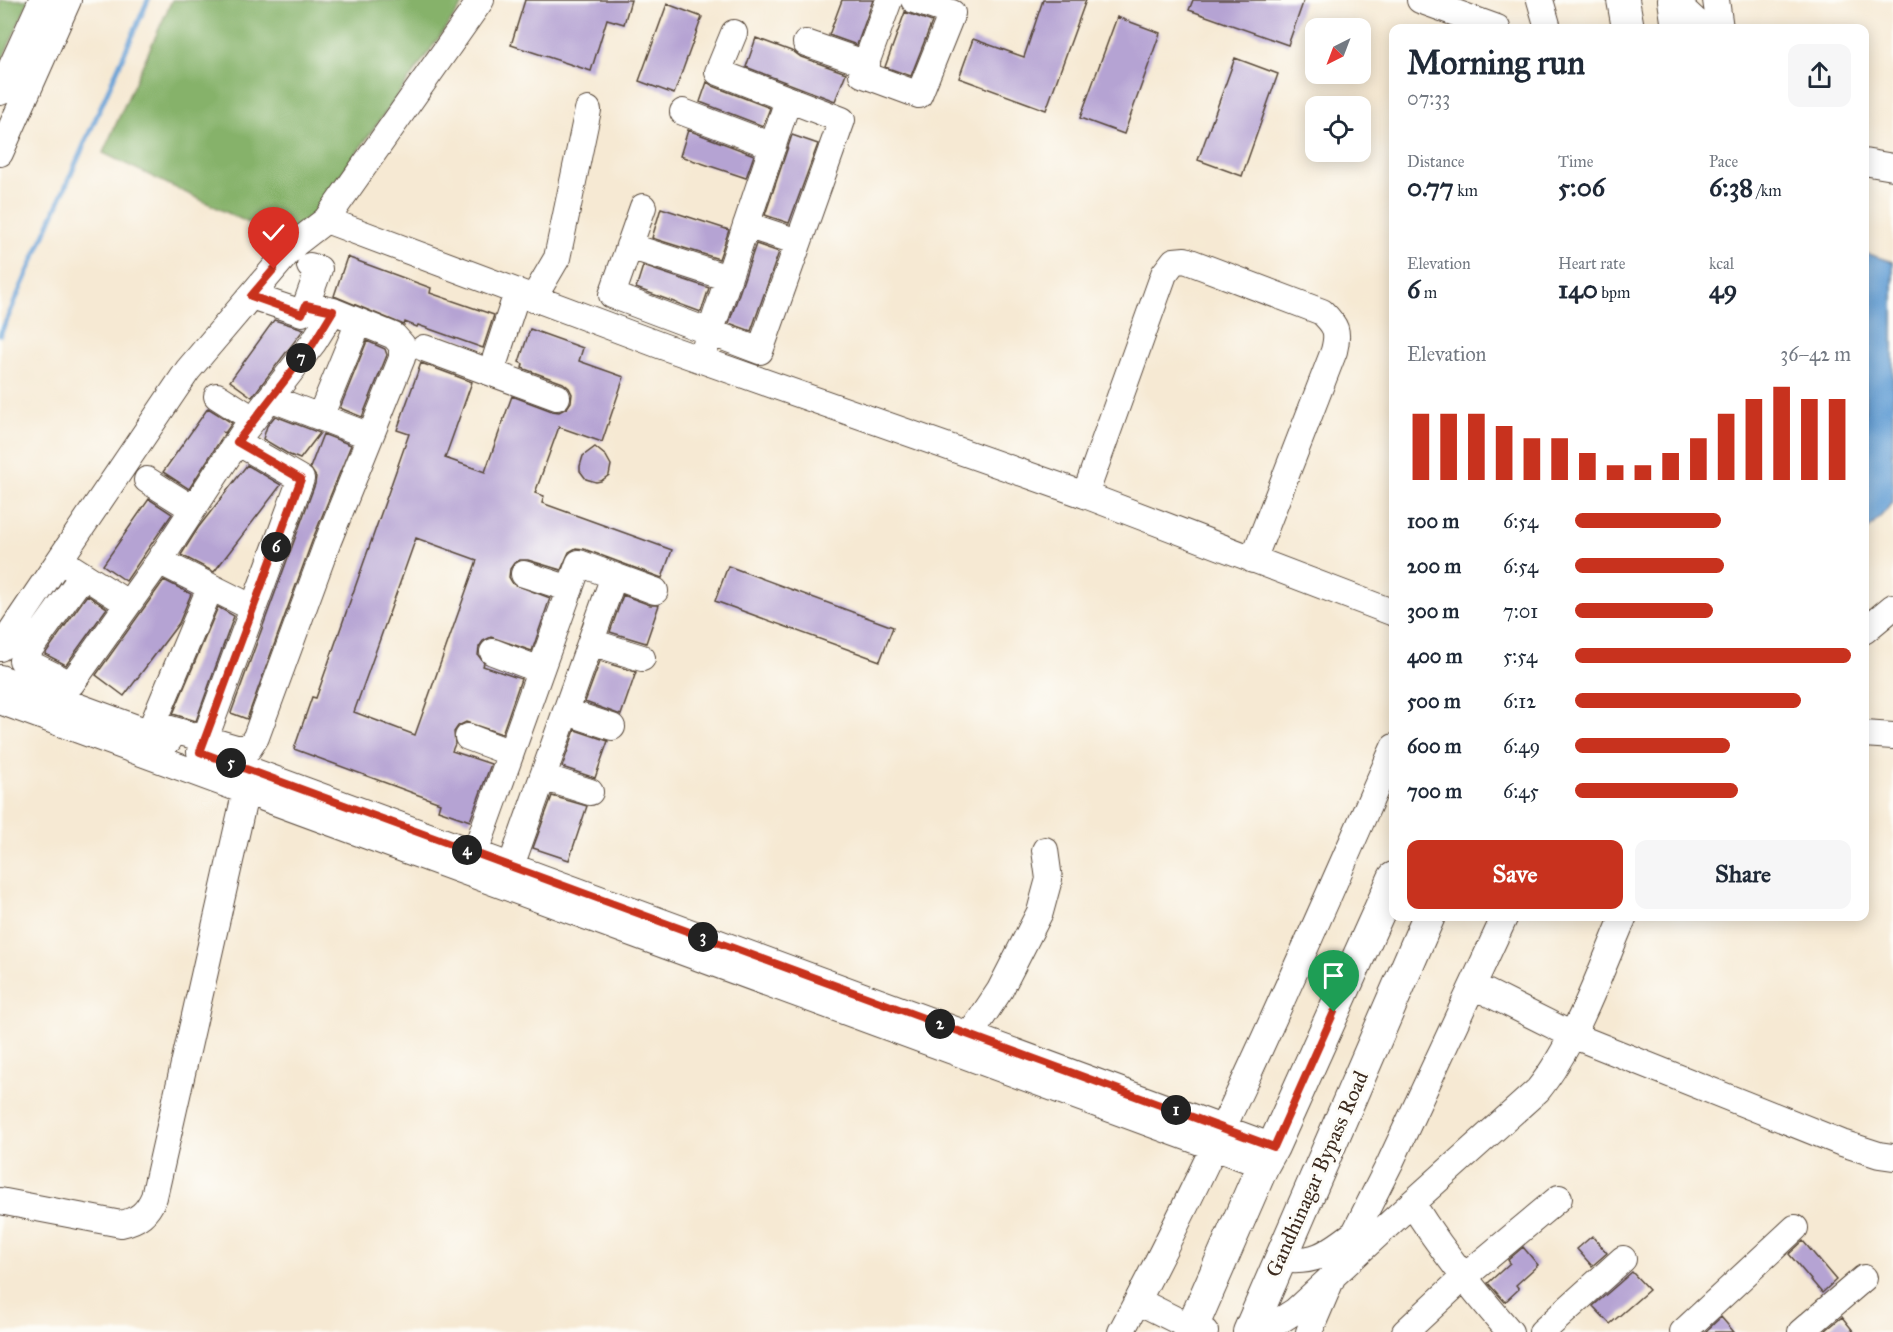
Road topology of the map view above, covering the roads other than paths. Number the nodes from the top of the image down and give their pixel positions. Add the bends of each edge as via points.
1 (42, 0) edge
2 (68, 0) edge
3 (481, 0) edge
4 (889, 0) edge
5 (914, 0) edge
6 (1420, 0) edge
7 (1540, 0) edge
8 (1623, 0) edge
9 (1716, 0) edge
10 (954, 7) edge
11 (1676, 10) edge
12 (1486, 24) edge
13 (1547, 24) edge
14 (1628, 24) edge
15 (1697, 24) edge
16 (1719, 24) edge
17 (734, 33) dead end
18 (806, 43) dead end
19 (867, 64) junction
20 (0, 92) edge
21 (788, 100) junction
22 (588, 110) dead end
23 (683, 112) dead end
24 (773, 146) junction
25 (0, 153) edge
26 (1869, 163) edge
27 (1893, 167) edge
28 (643, 207) dead end
29 (326, 220) junction
30 (746, 225) junction
31 (798, 242) junction
32 (629, 246) junction
33 (310, 266) dead end
34 (728, 278) junction
35 (251, 296) junction
36 (525, 296) junction
37 (306, 305) junction
38 (333, 311) junction
39 (359, 322) junction
40 (710, 332) junction
41 (424, 348) dead end
42 (701, 360) junction
43 (491, 372) junction
44 (217, 396) dead end
45 (271, 397) junction
46 (557, 397) dead end
47 (320, 417) junction
48 (253, 419) junction
49 (370, 436) junction
50 (237, 442) junction
51 (147, 480) dead end
52 (1085, 495) junction
53 (193, 508) junction
54 (59, 559) junction
55 (1253, 560) junction
56 (159, 561) junction
57 (524, 574) dead end
58 (83, 575) junction
59 (614, 576) junction
60 (210, 588) junction
61 (570, 589) junction
62 (655, 591) dead end
63 (126, 603) junction
64 (253, 608) junction
65 (1892, 609) edge
66 (1389, 611) edge
67 (1869, 627) edge
68 (591, 642) junction
69 (0, 648) edge
70 (493, 652) dead end
71 (642, 658) dead end
72 (540, 670) junction
73 (0, 678) edge
74 (0, 701) edge
75 (528, 704) junction
76 (565, 715) junction
77 (612, 727) dead end
78 (1869, 734) edge
79 (1893, 736) edge
80 (468, 737) dead end
81 (203, 745) junction
82 (511, 753) junction
83 (1389, 758) edge
84 (543, 777) junction
85 (246, 790) junction
86 (590, 792) dead end
87 (1045, 850) dead end
88 (475, 853) junction
89 (510, 866) junction
90 (1389, 889) edge
91 (1428, 921) edge
92 (1503, 921) edge
93 (1622, 921) edge
94 (1474, 986) junction
95 (970, 1035) junction
96 (1572, 1035) junction
97 (1218, 1137) junction
98 (1268, 1156) junction
99 (1893, 1157) edge
100 (1559, 1198) dead end
101 (0, 1201) edge
102 (1412, 1203) junction
103 (1795, 1228) dead end
104 (1356, 1231) junction
105 (1280, 1258) junction
106 (1623, 1259) dead end
107 (1332, 1278) junction
108 (1463, 1278) junction
109 (1864, 1278) dead end
110 (1138, 1300) junction
111 (1196, 1331) edge
112 (1687, 1331) edge
113 (1121, 1332) edge
114 (1249, 1332) edge
115 (1262, 1332) edge
116 (1309, 1332) edge
117 (1406, 1332) edge
118 (1510, 1332) edge
119 (1542, 1332) edge
120 (1801, 1332) edge

1 - 20 street
2 - 25 street
3 - 29 street
4 - 19 street
5 - 10 street
6 - 12 street
7 - 13 street
8 - 14 main road
9 - 16 street
10 - 19 street via 919,95 862,74
11 - 15 street
17 - 21 street via 718,72
18 - 19 street
21 - 24 street
21 - 31 street via 842,120
22 - 36 street via 557,258
23 - 24 street
24 - 30 street
26 - 27 street
28 - 32 street
29 - 35 street via 295,244
29 - 36 street
30 - 31 street
30 - 34 street
31 - 40 street via 760,351
32 - 34 street
32 - 40 street via 612,295
33 - 37 street via 319,269
34 - 40 street
35 - 37 street via 302,314
35 - 54 street via 188,370
36 - 42 street
36 - 43 street
37 - 38 street
38 - 39 street
38 - 45 street via 313,344
39 - 47 street
39 - 49 street via 394,336 402,345 402,358
40 - 42 street
41 - 43 street
42 - 52 street
43 - 46 street
44 - 48 street
45 - 47 street
45 - 48 street
47 - 49 street
48 - 50 street
49 - 81 street via 256,736 249,748
50 - 53 street
50 - 64 street via 301,479
51 - 53 street
52 - 55 street
52 - 55 street via 1164,274 1174,261 1185,260 1322,312 1334,324 1334,351
53 - 56 street
54 - 58 street
54 - 69 street
55 - 66 street
56 - 60 street
56 - 63 street
57 - 61 street
58 - 63 street
58 - 63 street via 22,660 71,684
59 - 61 street via 579,563
59 - 62 street
59 - 68 street
60 - 64 street
60 - 81 street via 153,724
61 - 72 street
64 - 81 street
65 - 67 street
68 - 71 street
68 - 76 street
70 - 72 street
72 - 75 street
73 - 81 street
74 - 85 street
75 - 76 street
75 - 82 street
76 - 77 street
76 - 84 street
78 - 79 street
80 - 82 street
81 - 88 street
82 - 88 street
83 - 97 street
84 - 86 street
84 - 89 street
85 - 97 street via 478,878
85 - 101 street via 148,1210 135,1221 121,1224
87 - 95 street via 1049,879 1040,912 1000,990
88 - 89 street
89 - 95 street
90 - 98 main road
91 - 105 main road, Gandhinagar Bypass Road
92 - 94 street
93 - 96 street
94 - 96 street
94 - 104 street
95 - 97 street
96 - 99 street via 1842,1143
96 - 102 street via 1538,1090
97 - 98 street
97 - 110 street
98 - 111 main road
100 - 108 street
102 - 107 street
102 - 108 street
103 - 112 street
104 - 105 street via 1329,1252 1299,1262
104 - 107 street
105 - 114 main road, Gandhinagar Bypass Road
106 - 119 street
107 - 115 street via 1295,1311
107 - 116 street
108 - 117 street
108 - 118 street
109 - 120 street
110 - 111 street
110 - 113 street

